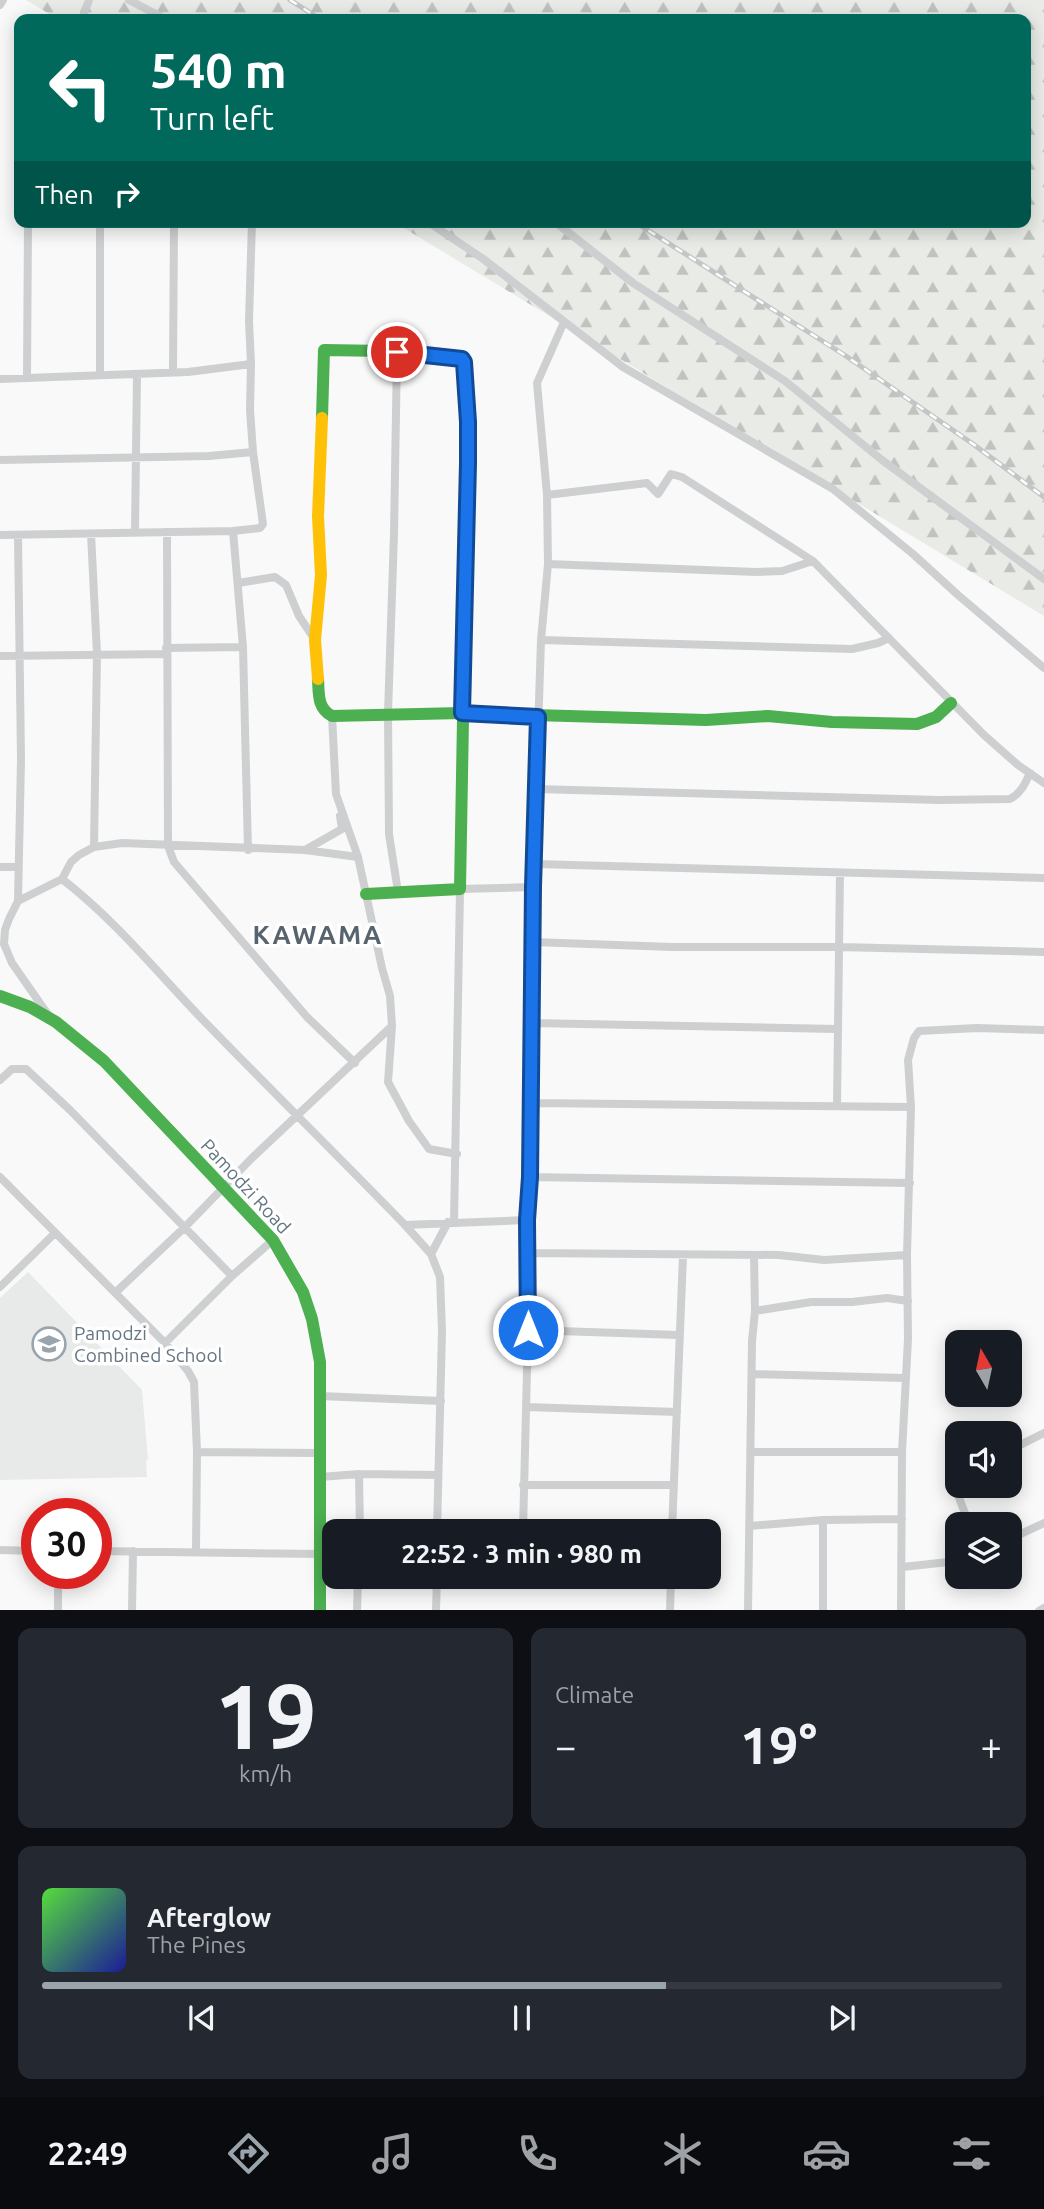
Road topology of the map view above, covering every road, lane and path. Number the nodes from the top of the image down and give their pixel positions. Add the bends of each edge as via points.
1 (3, 0) edge
2 (129, 0) edge
3 (0, 5) edge
4 (156, 14) edge
5 (28, 228) edge
6 (100, 228) edge
7 (174, 228) edge
8 (252, 228) edge
9 (437, 228) edge
10 (563, 228) edge
11 (564, 322) junction
12 (397, 352) junction
13 (251, 364) junction
14 (173, 372) junction
15 (137, 374) junction
16 (100, 375) junction
17 (27, 378) junction
18 (0, 379) edge
19 (253, 452) junction
20 (134, 457) junction
21 (0, 460) edge
22 (547, 495) junction
23 (233, 531) junction
24 (135, 532) junction
25 (167, 532) junction
26 (91, 534) junction
27 (0, 535) edge
28 (18, 535) junction
29 (813, 561) junction
30 (548, 564) junction
31 (1044, 579) edge
32 (238, 583) junction
33 (889, 638) junction
34 (315, 640) junction
35 (541, 640) junction
36 (243, 648) junction
37 (166, 651) junction
38 (97, 654) junction
39 (0, 656) edge
40 (19, 656) junction
41 (1044, 668) edge
42 (951, 703) junction
43 (388, 713) junction
44 (462, 713) junction
45 (332, 716) junction
46 (538, 717) junction
47 (1030, 773) junction
48 (1044, 783) edge
49 (536, 789) junction
50 (336, 794) junction
51 (168, 846) junction
52 (94, 847) junction
53 (248, 850) junction
54 (304, 850) junction
55 (358, 856) junction
56 (535, 864) junction
57 (0, 867) edge
58 (18, 867) junction
59 (840, 873) junction
60 (1044, 878) edge
61 (62, 879) junction
62 (533, 887) junction
63 (460, 889) junction
64 (397, 892) junction
65 (366, 894) junction
66 (18, 901) junction
67 (533, 942) junction
68 (838, 947) junction
69 (1044, 952) edge
70 (0, 996) edge
71 (49, 1016) junction
72 (531, 1023) junction
73 (392, 1026) junction
74 (837, 1029) junction
75 (1044, 1030) edge
76 (376, 1043) junction
77 (391, 1052) junction
78 (355, 1063) junction
79 (0, 1080) edge
80 (532, 1103) junction
81 (837, 1106) junction
82 (911, 1107) junction
83 (299, 1116) junction
84 (457, 1154) junction
85 (0, 1177) edge
86 (530, 1177) junction
87 (910, 1183) junction
88 (223, 1188) junction
89 (527, 1220) junction
90 (451, 1222) junction
91 (405, 1225) junction
92 (185, 1227) junction
93 (55, 1233) junction
94 (273, 1241) junction
95 (528, 1253) junction
96 (431, 1254) junction
97 (754, 1255) junction
98 (907, 1255) junction
99 (683, 1256) junction
100 (232, 1276) junction
101 (0, 1287) edge
102 (116, 1292) junction
103 (908, 1301) junction
104 (755, 1311) junction
105 (528, 1330) junction
106 (679, 1335) junction
107 (165, 1343) junction
108 (753, 1374) junction
109 (905, 1378) junction
110 (320, 1396) junction
111 (441, 1401) junction
112 (526, 1407) junction
113 (677, 1412) junction
114 (1044, 1433) edge
115 (1022, 1444) edge
116 (197, 1452) junction
117 (751, 1452) junction
118 (902, 1452) junction
119 (320, 1453) junction
120 (359, 1474) junction
121 (438, 1475) junction
122 (320, 1477) junction
123 (523, 1485) junction
124 (674, 1485) junction
125 (359, 1519) edge
126 (437, 1519) edge
127 (523, 1519) edge
128 (673, 1519) edge
129 (902, 1519) junction
130 (823, 1520) junction
131 (1044, 1523) edge
132 (750, 1526) junction
133 (1022, 1533) edge
134 (0, 1550) edge
135 (21, 1551) edge
136 (112, 1551) edge
137 (133, 1551) junction
138 (196, 1551) junction
139 (319, 1554) junction
140 (945, 1562) edge
141 (902, 1567) junction
142 (58, 1589) edge
143 (358, 1589) edge
144 (437, 1589) edge
145 (671, 1589) edge
146 (58, 1610) edge
147 (132, 1610) edge
148 (320, 1610) edge
149 (357, 1610) edge
150 (436, 1610) edge
151 (670, 1610) edge
152 (748, 1610) edge
153 (823, 1610) edge
154 (901, 1610) edge

1 - 3 street
2 - 4 street
5 - 17 street
6 - 16 street
7 - 14 street
8 - 13 street
9 - 11 street
10 - 31 street via 633,283 786,381 882,460
11 - 22 street via 537,383
11 - 41 street via 623,367 833,489
12 - 34 street via 323,351 318,516 321,575
12 - 43 street
12 - 44 street via 464,362 468,459
13 - 14 street
13 - 19 street
14 - 15 street
15 - 16 street
15 - 20 street
16 - 17 street
17 - 18 street
19 - 20 street
19 - 23 street via 263,524
20 - 21 street
20 - 24 street
22 - 29 street via 647,483 658,494 674,473
22 - 30 street
23 - 25 street
23 - 32 street
24 - 25 street
24 - 26 street
25 - 37 street
26 - 28 street
26 - 38 street
27 - 28 street
28 - 40 street
29 - 30 street via 757,572
29 - 33 street
30 - 35 street
32 - 34 street via 281,579
32 - 36 street
33 - 35 street via 852,649
33 - 42 street
34 - 45 street via 319,701 323,711
35 - 46 street
36 - 37 street
36 - 53 street
37 - 38 street
37 - 51 street
38 - 40 street
38 - 52 street
39 - 40 street
40 - 58 street
42 - 46 street via 936,717 918,724 768,716 706,720
42 - 47 street
43 - 44 street
43 - 45 street
43 - 64 street via 389,834
44 - 46 street
44 - 63 street
45 - 50 street
46 - 49 street
47 - 48 street
47 - 49 street via 1024,787 1010,799
49 - 56 street
50 - 54 street via 342,829
50 - 55 street
51 - 52 street via 122,843
51 - 53 street
51 - 78 street via 174,862 307,1017
52 - 61 street via 71,862
53 - 54 street
54 - 55 street
55 - 65 street
56 - 59 street
56 - 62 street
57 - 58 street
58 - 66 street
59 - 60 street
59 - 68 street
61 - 66 street
61 - 83 street via 140,951
62 - 63 street
62 - 67 street
63 - 64 street
63 - 84 street
64 - 65 street
65 - 73 street via 390,996
66 - 71 street via 4,944
67 - 68 street
67 - 72 street
68 - 69 street
68 - 74 street
70 - 71 street, Pamodzi Road
71 - 88 street, Pamodzi Road via 104,1060
72 - 74 street
72 - 80 street
73 - 76 street
73 - 77 street
74 - 81 street
75 - 82 street via 919,1031 908,1060
76 - 77 street
76 - 78 street
77 - 84 street via 388,1082 409,1121 429,1149
78 - 83 street
79 - 92 street via 12,1069 26,1069
80 - 81 street
80 - 86 street
81 - 82 street
82 - 87 street
83 - 88 street
83 - 91 street
84 - 90 street
85 - 93 street
86 - 87 street
86 - 89 street
87 - 98 street
88 - 92 street
88 - 94 street, Pamodzi Road
89 - 90 street
89 - 95 street
90 - 91 street
90 - 96 street
91 - 96 street
92 - 100 street
92 - 102 street
93 - 101 street
93 - 102 street
94 - 100 street
94 - 110 street, Pamodzi Road via 293,1272 313,1319
95 - 99 street
95 - 105 street
96 - 111 street via 440,1277
97 - 98 street via 824,1260
97 - 99 street
97 - 104 street
98 - 103 street
99 - 106 street
100 - 107 street
102 - 107 street
103 - 104 street via 811,1302
103 - 109 street
104 - 108 street
105 - 106 street
105 - 112 street
106 - 113 street
107 - 116 street via 194,1382
108 - 109 street
108 - 117 street
109 - 118 street
110 - 111 street
110 - 119 street, Pamodzi Road
111 - 121 street
112 - 113 street
112 - 123 street
113 - 124 street
114 - 115 street
116 - 119 street
116 - 138 street
117 - 118 street
117 - 132 street
118 - 129 street
119 - 122 street, Pamodzi Road
120 - 121 street
120 - 122 street
120 - 125 street
121 - 126 street
122 - 139 street, Pamodzi Road
123 - 124 street
123 - 127 street
124 - 128 street
129 - 130 street
129 - 141 street
130 - 132 street
130 - 153 street
131 - 133 street
132 - 152 street
134 - 135 street
136 - 137 street
137 - 138 street
137 - 147 street
138 - 139 street
139 - 148 street, Pamodzi Road
140 - 141 street
141 - 154 street
142 - 146 street
143 - 149 street
144 - 150 street
145 - 151 street

